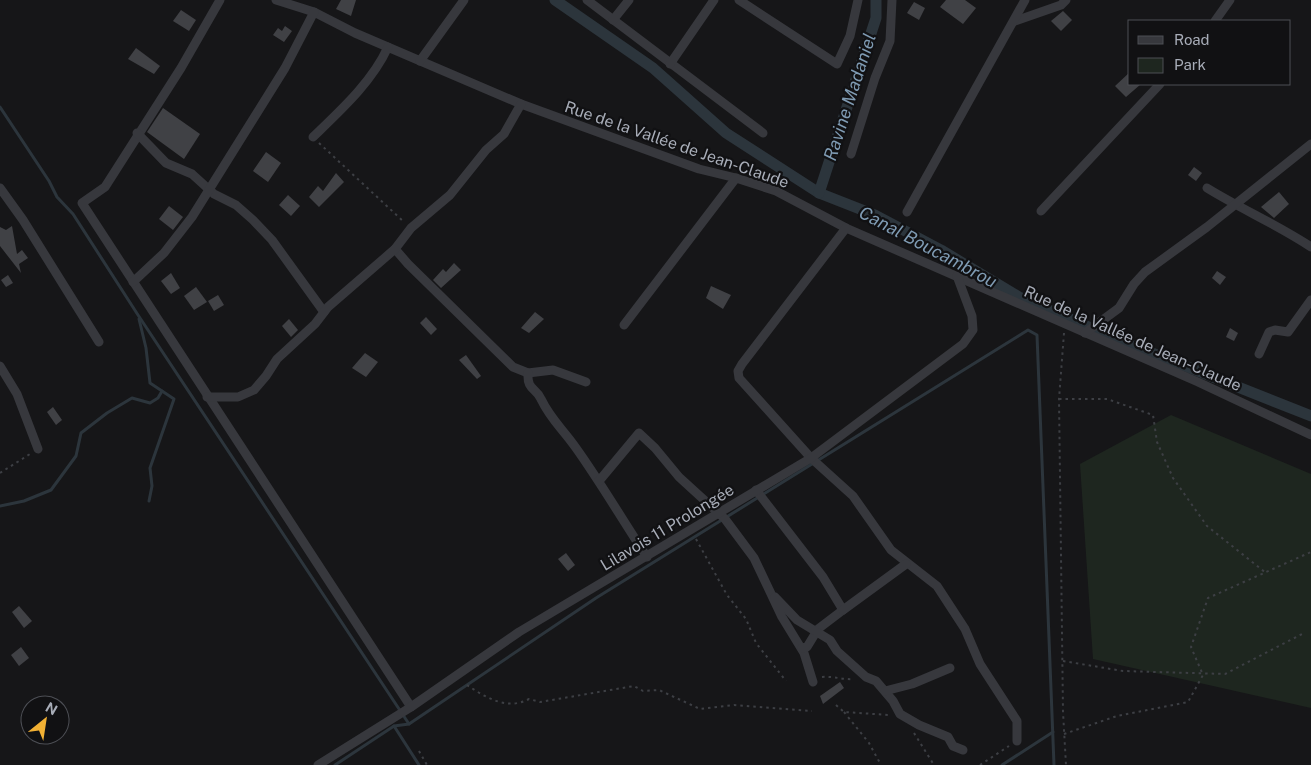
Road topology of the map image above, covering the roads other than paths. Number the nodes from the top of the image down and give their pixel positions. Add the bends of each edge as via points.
1 (220, 0) edge
2 (276, 0) edge
3 (311, 0) edge
4 (464, 0) edge
5 (587, 0) edge
6 (629, 0) edge
7 (714, 0) edge
8 (739, 0) edge
9 (858, 0) edge
10 (892, 0) edge
11 (1025, 0) edge
12 (1066, 0) edge
13 (1230, 0) edge
14 (310, 11) junction
15 (613, 20) junction
16 (1216, 20) edge
17 (1015, 21) junction
18 (388, 47) junction
19 (420, 61) junction
20 (670, 64) junction
21 (1159, 85) edge
22 (521, 104) junction
23 (137, 133) junction
24 (763, 133) dead end
25 (313, 137) road end
26 (1311, 144) edge
27 (851, 154) dead end
28 (736, 178) junction
29 (0, 188) edge
30 (1207, 188) dead end
31 (209, 189) junction
32 (1235, 205) junction
33 (1041, 211) dead end
34 (907, 212) dead end
35 (846, 228) junction
36 (1311, 247) edge
37 (396, 249) junction
38 (957, 276) junction
39 (133, 282) junction
40 (1311, 300) edge
41 (324, 312) junction
42 (624, 326) dead end
43 (1086, 333) junction
44 (99, 342) dead end
45 (1259, 354) dead end
46 (0, 366) edge
47 (528, 373) junction
48 (586, 382) dead end
49 (207, 397) junction
50 (1311, 434) edge
51 (38, 449) road end
52 (811, 458) junction
53 (599, 482) junction
54 (756, 490) junction
55 (718, 513) junction
56 (647, 557) junction
57 (906, 564) junction
58 (769, 592) junction
59 (843, 610) junction
60 (816, 631) junction
61 (802, 648) junction
62 (950, 668) dead end
63 (813, 680) road end
64 (885, 691) junction
65 (411, 707) junction
66 (1017, 741) road end
67 (963, 750) dead end
68 (318, 765) edge

1 - 23 street via 182,68
2 - 14 street, Rue de la Vallée de Jean-Claude
3 - 14 street
4 - 19 street
5 - 15 street
6 - 15 street
7 - 20 street
8 - 9 street via 837,64 850,36
10 - 27 street via 890,41
11 - 17 street
12 - 17 street via 1061,5
13 - 16 street
14 - 18 street, Rue de la Vallée de Jean-Claude
14 - 31 street via 285,68
15 - 20 street
17 - 34 street
18 - 19 street, Rue de la Vallée de Jean-Claude
18 - 25 street via 367,82
19 - 22 street, Rue de la Vallée de Jean-Claude
20 - 24 street
21 - 33 street
22 - 28 street, Rue de la Vallée de Jean-Claude via 699,170
22 - 37 street via 504,134 486,150 450,195 411,228
23 - 31 street via 166,163 192,174
23 - 39 street via 104,187 82,204
26 - 32 street
28 - 35 street, Rue de la Vallée de Jean-Claude via 776,192
28 - 42 street
29 - 44 street
30 - 32 street
31 - 39 street via 178,236
31 - 41 street via 236,205 272,240
32 - 36 street
32 - 43 street via 1145,272 1119,308
35 - 38 street, Rue de la Vallée de Jean-Claude
35 - 52 street via 738,371 739,378
37 - 41 street
37 - 47 street via 513,367
38 - 43 street, Rue de la Vallée de Jean-Claude
38 - 52 street, Lilavois 11 Prolongée via 972,316 972,330 963,344
39 - 49 street
40 - 45 street via 1288,332 1268,332
41 - 49 street via 277,359 254,390 238,396
43 - 50 street, Rue de la Vallée de Jean-Claude
46 - 51 street via 17,394
47 - 48 street via 552,370
47 - 53 street via 528,382 540,395 549,417 575,446
49 - 65 street
52 - 54 street, Lilavois 11 Prolongée
52 - 57 street via 853,496 891,550
53 - 55 street via 639,433
53 - 56 street
54 - 55 street, Lilavois 11 Prolongée
54 - 59 street via 823,577
55 - 56 street, Lilavois 11 Prolongée
55 - 58 street via 754,558
56 - 65 street, Lilavois 11 Prolongée via 519,632
57 - 59 street
57 - 66 street via 937,586 960,621 980,664 1017,722
58 - 60 street via 798,620
58 - 61 street
59 - 60 street
60 - 61 street via 807,647
60 - 64 street via 830,640 866,678 876,681
61 - 63 street
62 - 64 street
64 - 67 street via 900,714 948,737 953,746
65 - 68 street, Lilavois 11 Prolongée

